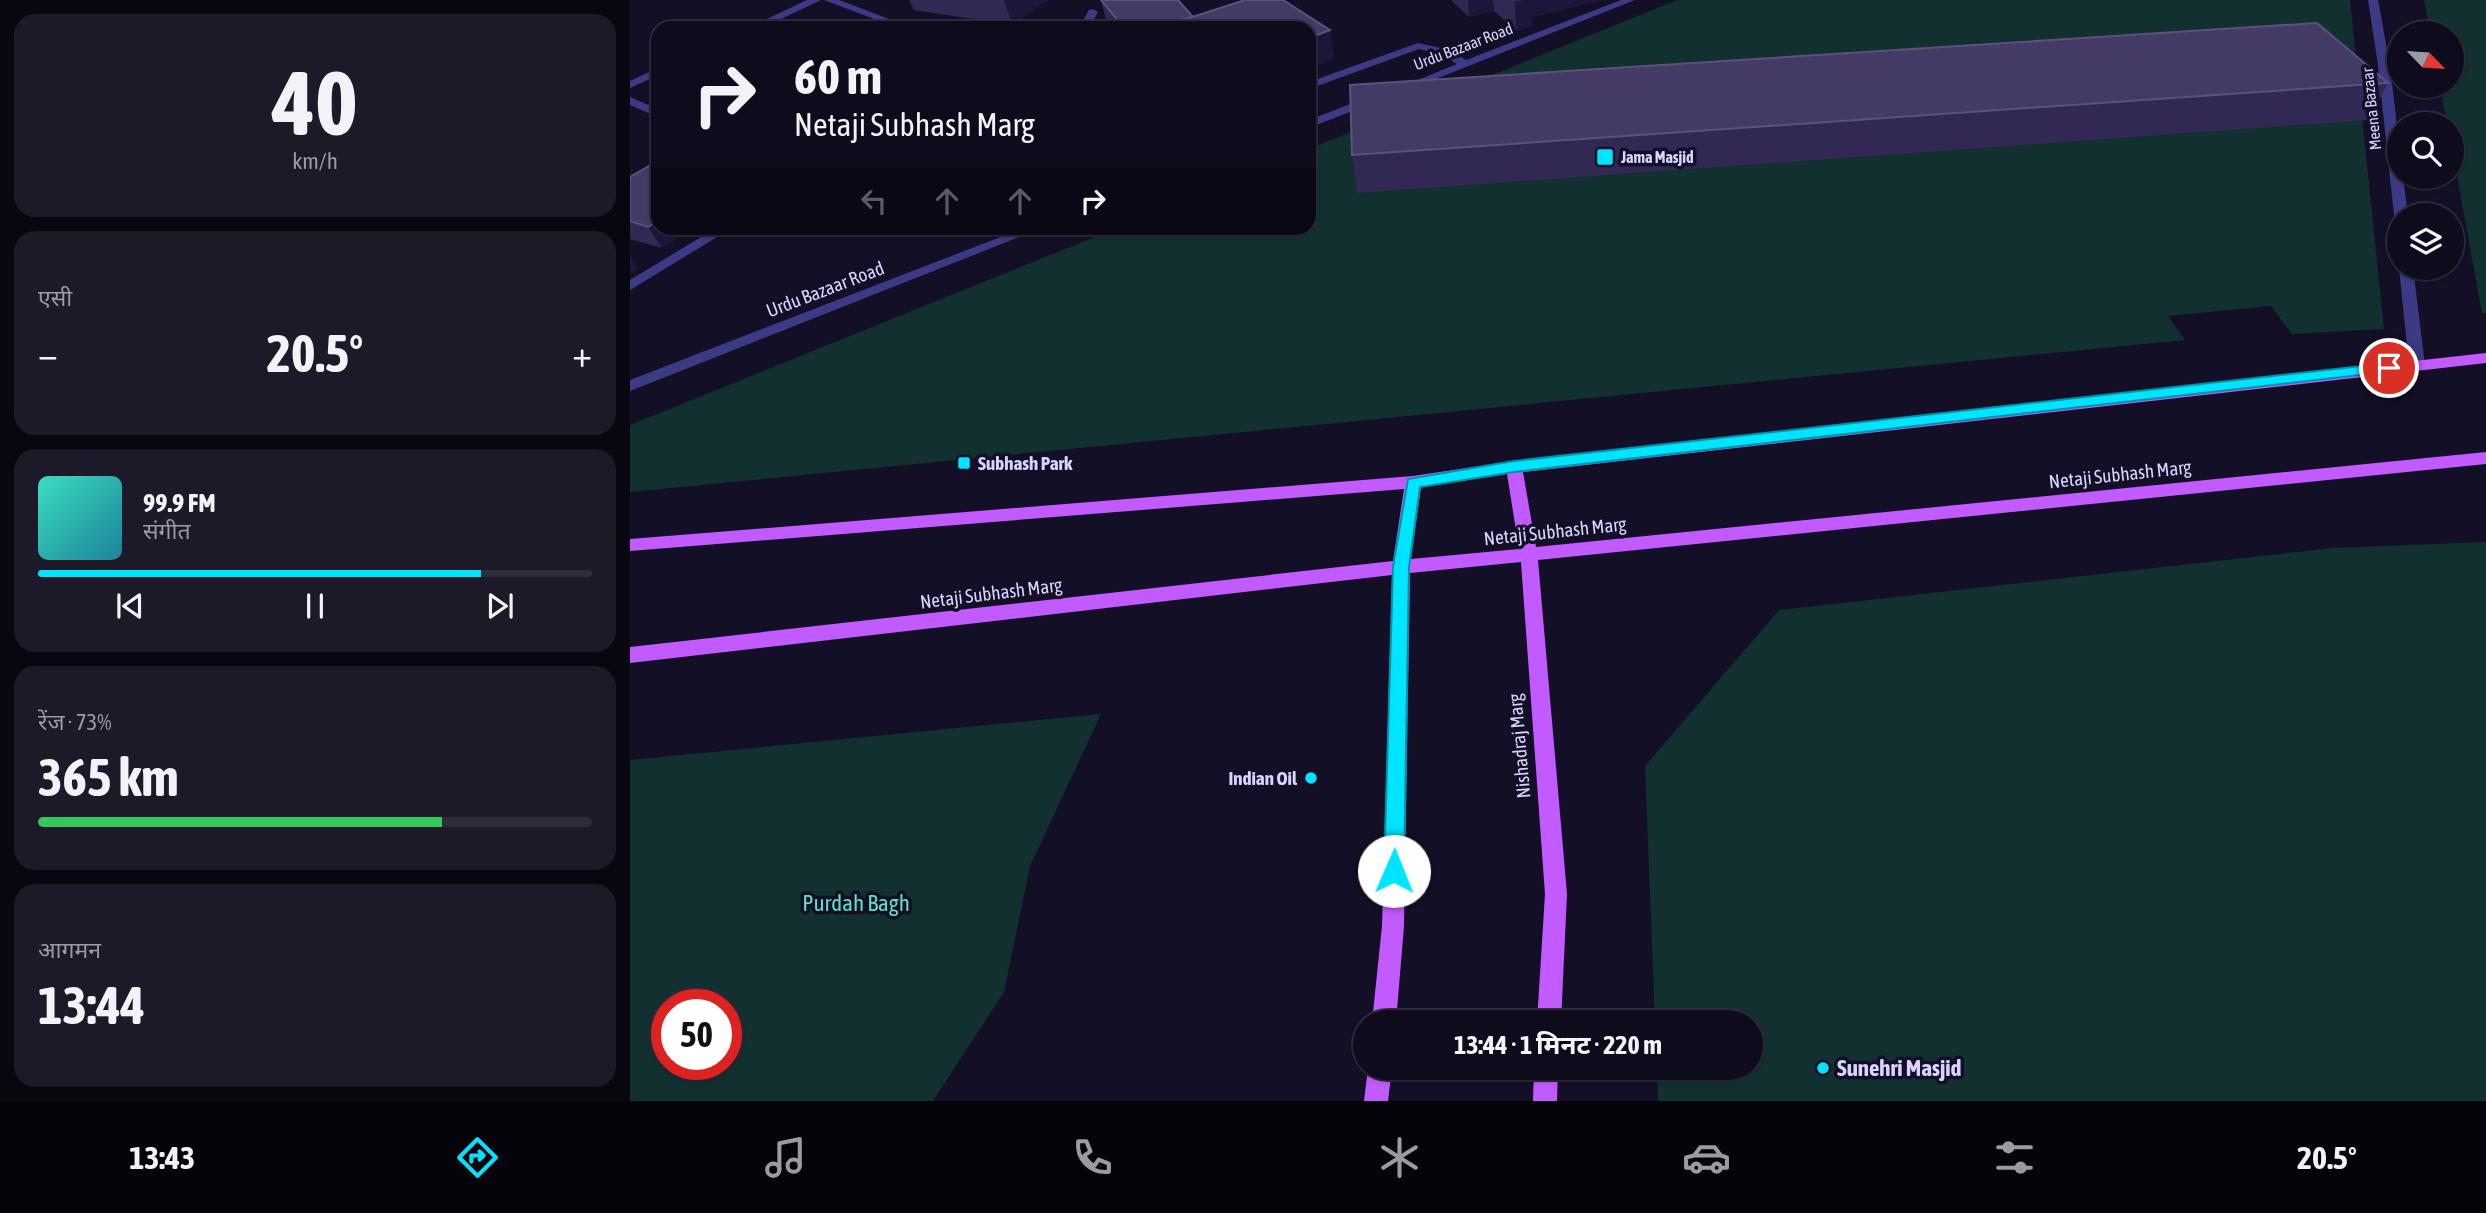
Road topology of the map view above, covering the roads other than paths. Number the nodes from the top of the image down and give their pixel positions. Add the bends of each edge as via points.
1 (816, 0) edge
2 (829, 0) edge
3 (1630, 0) edge
4 (2373, 0) edge
5 (1093, 12) dead end
6 (769, 21) edge
7 (888, 21) edge
8 (1088, 21) edge
9 (1465, 64) junction
10 (651, 74) edge
11 (1316, 83) edge
12 (630, 85) edge
13 (630, 101) edge
14 (651, 110) edge
15 (1316, 121) edge
16 (2400, 203) edge
17 (714, 235) edge
18 (1017, 235) edge
19 (2407, 280) edge
20 (630, 286) edge
21 (2486, 358) edge
22 (2417, 365) junction
23 (630, 386) edge
24 (2486, 458) edge
25 (1514, 467) junction
26 (1413, 482) junction
27 (630, 545) edge
28 (1529, 554) junction
29 (1401, 567) junction
30 (630, 655) edge
31 (1385, 1010) edge
32 (1550, 1010) edge
33 (1379, 1080) edge
34 (1546, 1080) edge
35 (1377, 1101) edge
36 (1545, 1101) edge

1 - 6 street
2 - 7 street
3 - 9 street, Urdu Bazaar Road
4 - 16 street, Meena Bazaar
5 - 8 street
9 - 11 street via 1432,47 1409,47
9 - 15 street, Urdu Bazaar Road
10 - 12 street
13 - 14 street
17 - 20 street
18 - 23 street, Urdu Bazaar Road
19 - 22 street
21 - 22 main road
22 - 25 main road
24 - 28 main road, Netaji Subhash Marg
25 - 26 main road
25 - 28 main road, Nishadraj Marg
26 - 27 main road
26 - 29 main road
28 - 29 main road, Netaji Subhash Marg
28 - 32 main road, Nishadraj Marg via 1556,894
29 - 30 main road, Netaji Subhash Marg
29 - 31 main road via 1393,926
33 - 35 main road
34 - 36 main road

